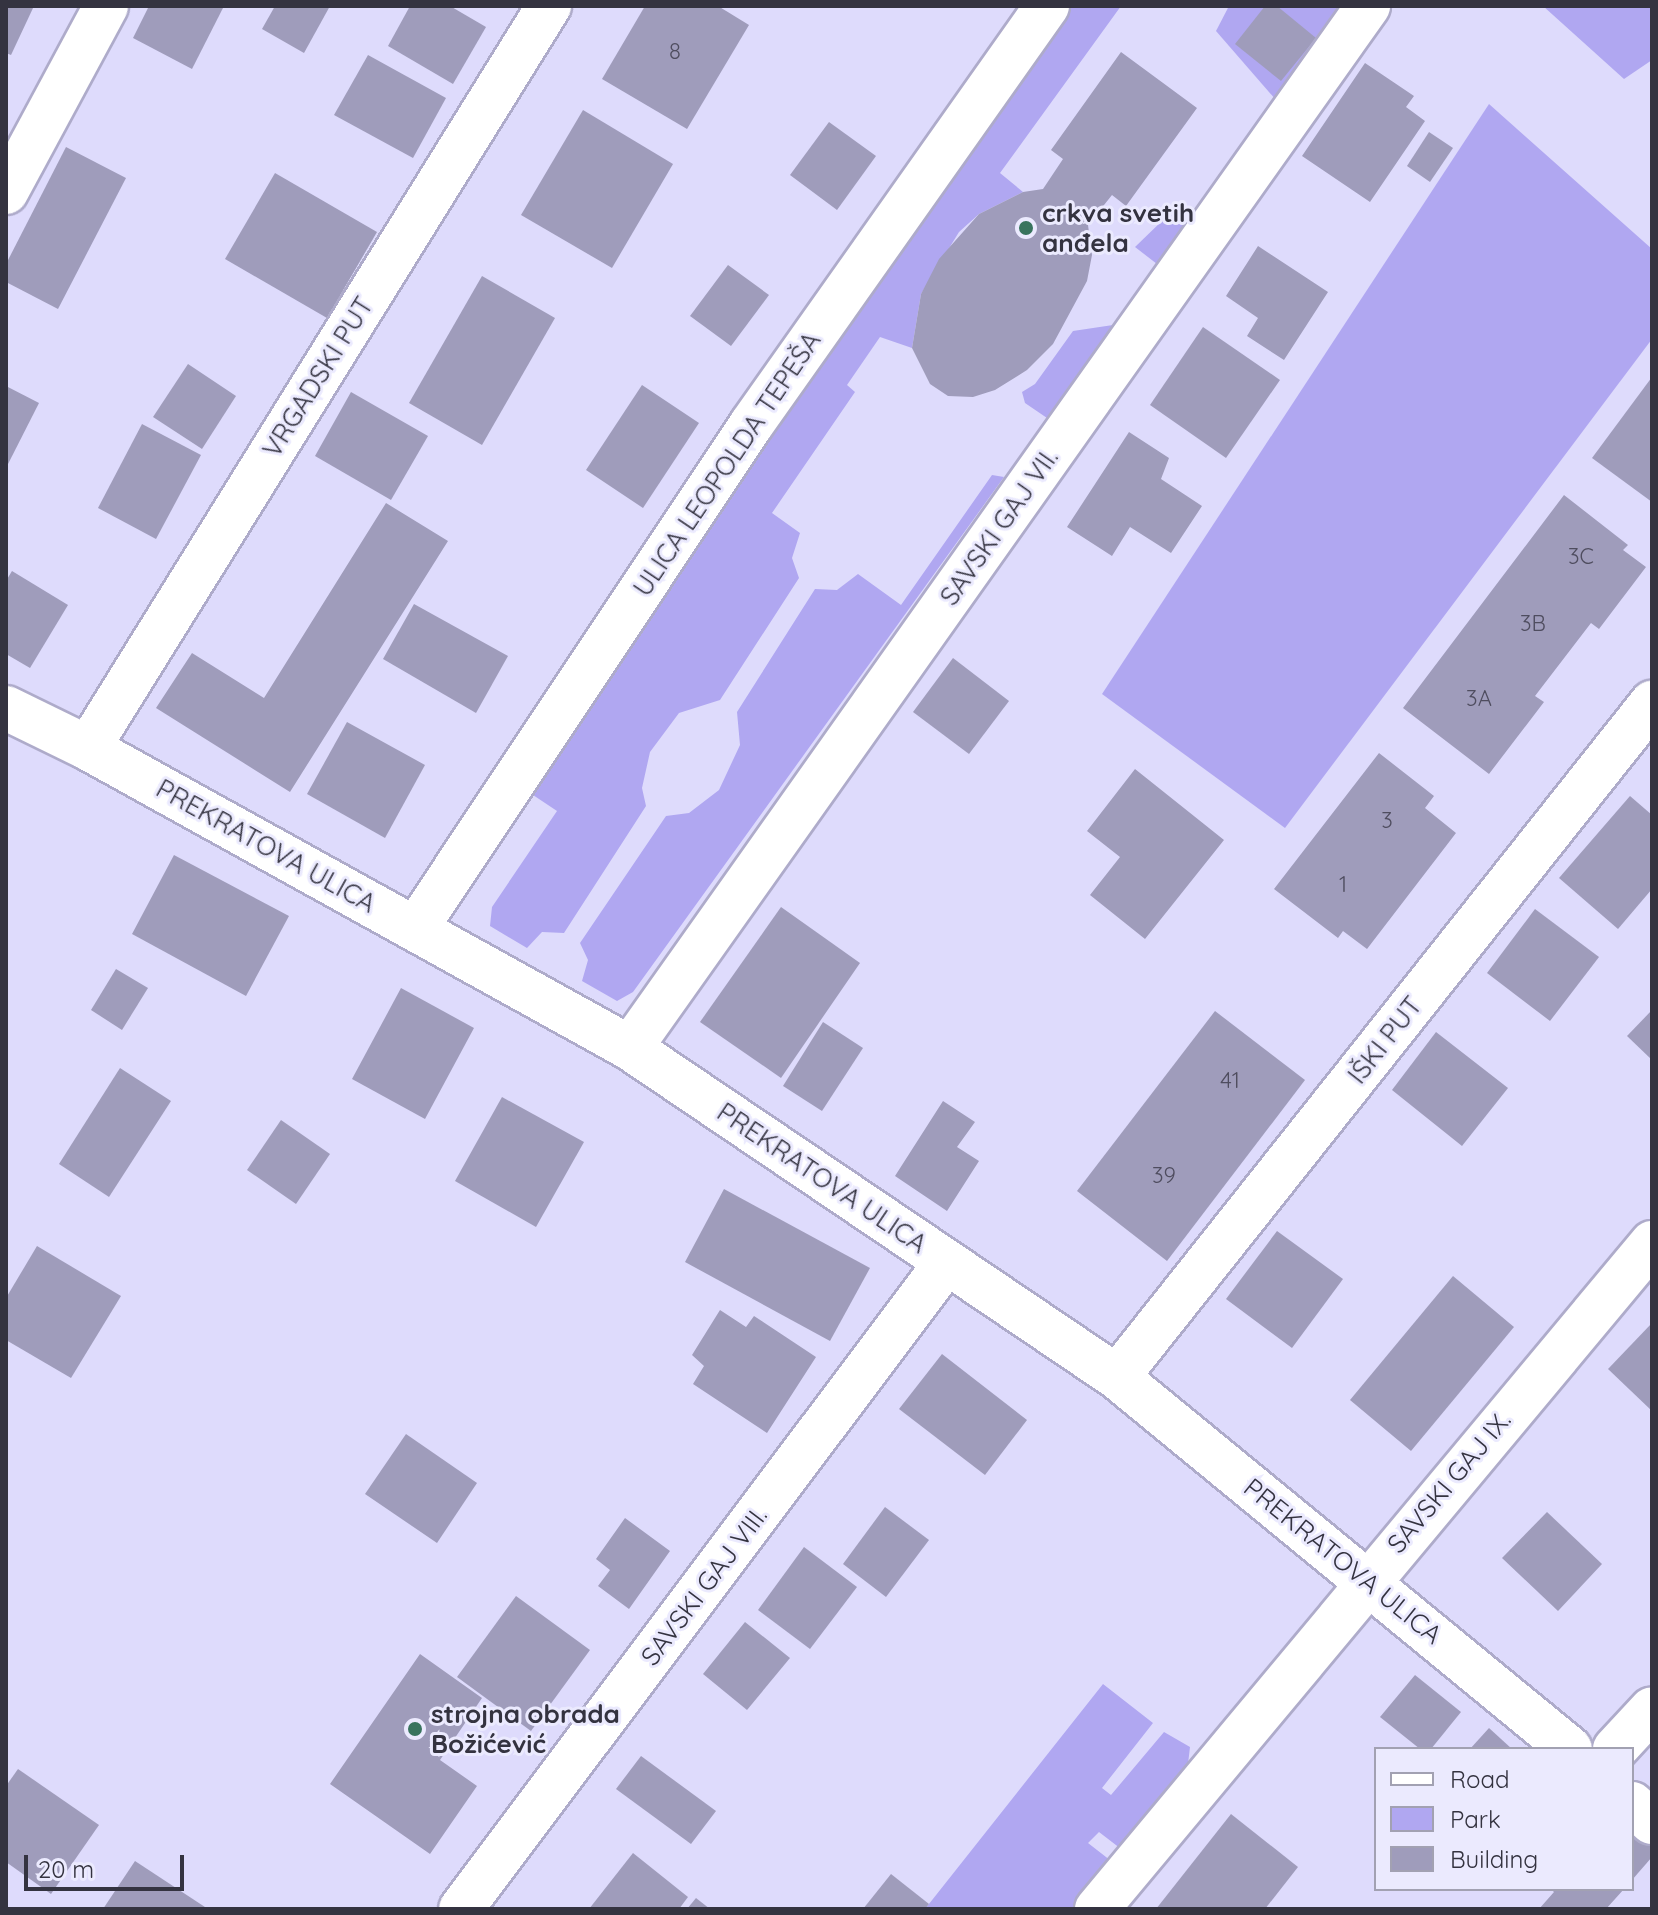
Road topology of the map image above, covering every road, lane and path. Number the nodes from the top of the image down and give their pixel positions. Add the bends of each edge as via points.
1 (106, 6) edge
2 (549, 6) edge
3 (1047, 6) edge
4 (1368, 6) edge
5 (6, 192) edge
6 (1652, 703) edge
7 (6, 708) edge
8 (88, 748) junction
9 (416, 928) junction
10 (630, 1048) junction
11 (1652, 1243) edge
12 (946, 1263) junction
13 (1117, 1377) junction
14 (1367, 1579) junction
15 (1652, 1709) edge
16 (1568, 1747) edge
17 (1617, 1747) edge
18 (1634, 1806) edge
19 (1652, 1822) edge
20 (461, 1909) edge
21 (1097, 1909) edge

1 - 5 street
2 - 8 street, VRGADSKI PUT
3 - 9 street, ULICA LEOPOLDA TEPEŠA via 751,425
4 - 10 street, SAVSKI GAJ VII.
6 - 13 street, IŠKI PUT
7 - 8 street, PREKRATOVA ULICA
8 - 9 street, PREKRATOVA ULICA
9 - 10 street, PREKRATOVA ULICA
10 - 12 street, PREKRATOVA ULICA
11 - 14 street, SAVSKI GAJ IX.
12 - 13 street, PREKRATOVA ULICA
12 - 20 street, SAVSKI GAJ VIII.
13 - 14 street, PREKRATOVA ULICA
14 - 16 street, PREKRATOVA ULICA
14 - 21 street, SAVSKI GAJ IX.
15 - 17 street
18 - 19 street

